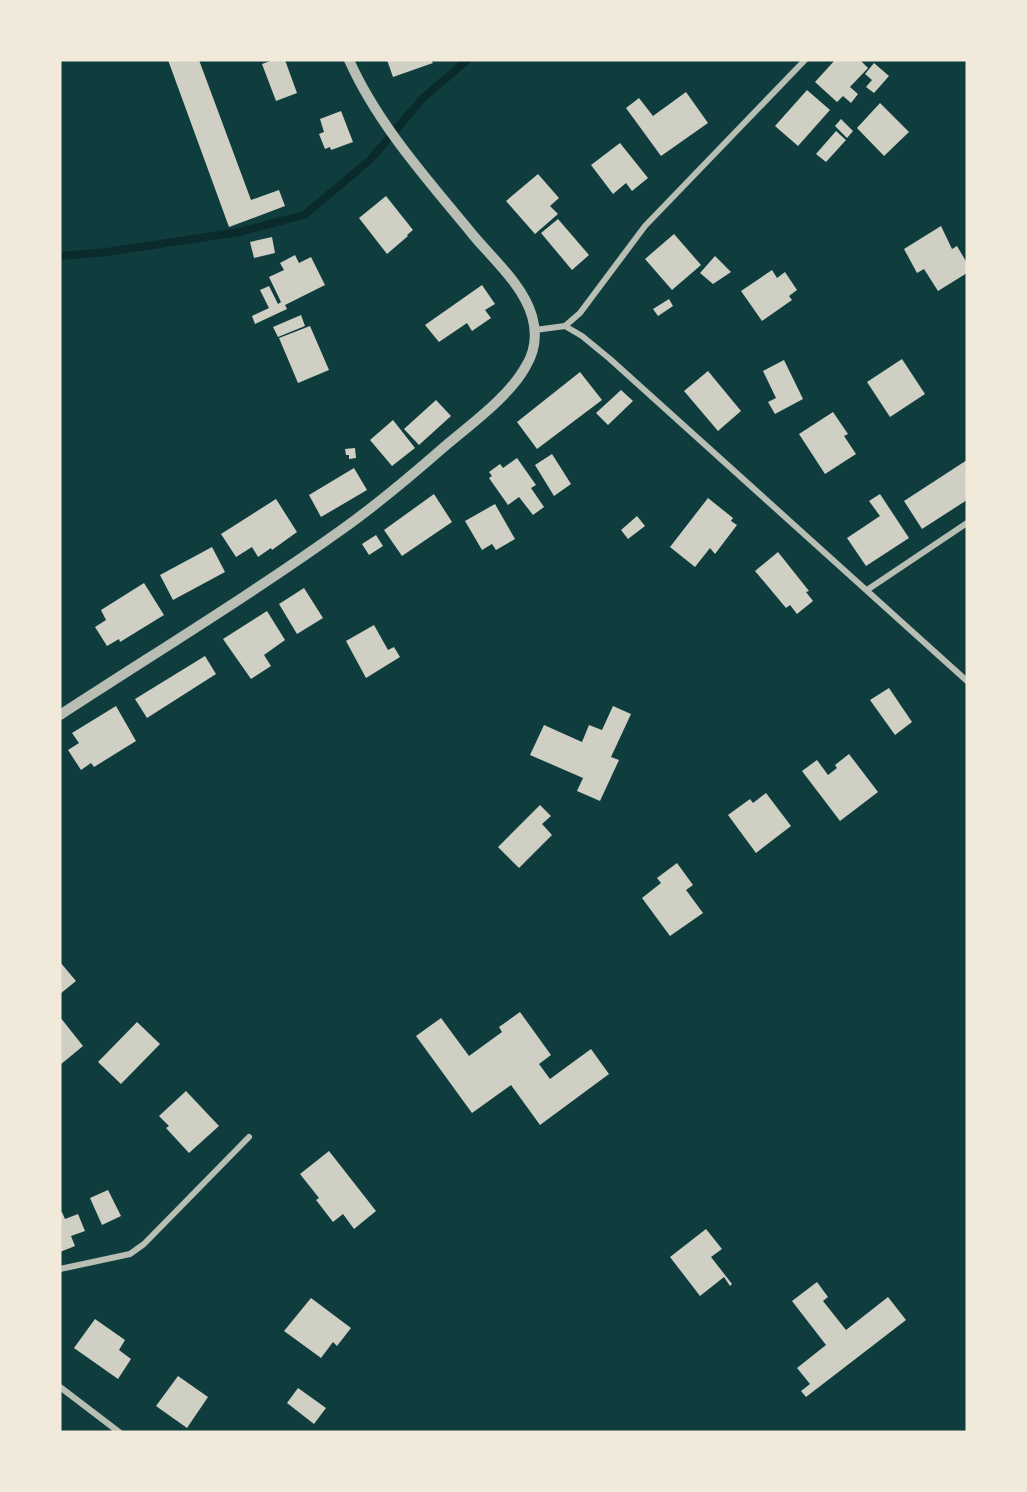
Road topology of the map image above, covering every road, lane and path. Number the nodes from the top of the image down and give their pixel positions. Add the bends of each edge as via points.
1 (349, 60) edge
2 (805, 60) edge
3 (565, 326) junction
4 (535, 330) junction
5 (967, 522) edge
6 (867, 590) junction
7 (967, 681) edge
8 (60, 715) edge
9 (249, 1137) dead end
10 (60, 1269) edge
11 (60, 1387) edge
12 (119, 1432) edge

1 - 4 street via 383,122 513,282 526,302
2 - 3 street via 645,226 580,313
3 - 4 street
3 - 6 street via 610,359
4 - 8 street via 534,348 526,367 511,386 366,512 284,571
5 - 6 street
6 - 7 street
9 - 10 street via 130,1254
11 - 12 street

